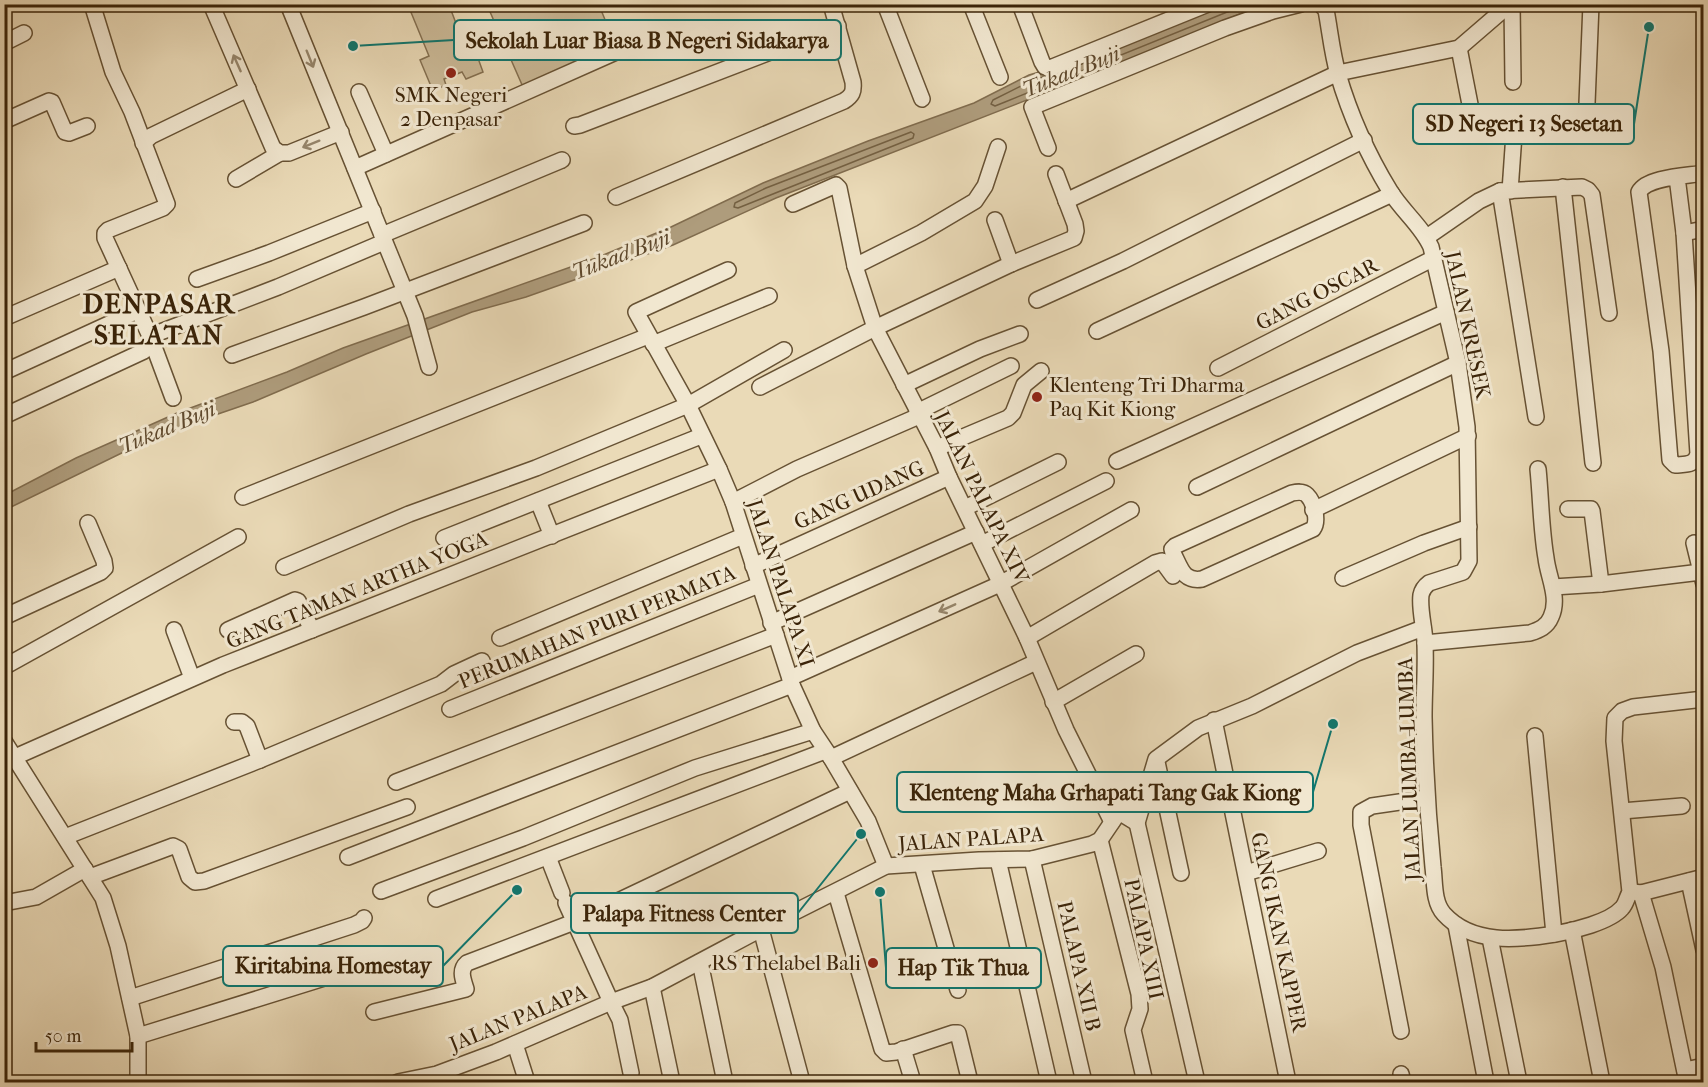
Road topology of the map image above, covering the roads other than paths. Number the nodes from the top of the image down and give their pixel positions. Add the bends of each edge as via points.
1 (92, 4) edge
2 (211, 4) edge
3 (288, 4) edge
4 (885, 4) edge
5 (971, 4) edge
6 (1020, 4) edge
7 (1208, 4) edge
8 (1301, 4) edge
9 (1320, 4) edge
10 (1511, 4) edge
11 (1591, 4) edge
12 (832, 6) edge
13 (838, 26) junction
14 (24, 33) dead end
15 (4, 43) edge
16 (1459, 48) junction
17 (616, 52) dead end
18 (1338, 73) junction
19 (1000, 77) dead end
20 (1513, 82) dead end
21 (248, 89) junction
22 (358, 92) dead end
23 (922, 99) dead end
24 (4, 121) edge
25 (87, 126) dead end
26 (574, 126) dead end
27 (1586, 128) dead end
28 (1475, 130) dead end
29 (341, 132) junction
30 (1514, 134) dead end
31 (1364, 140) junction
32 (143, 143) junction
33 (998, 147) dead end
34 (1048, 148) dead end
35 (280, 153) junction
36 (386, 154) junction
37 (562, 160) dead end
38 (355, 168) junction
39 (1704, 173) edge
40 (1056, 174) dead end
41 (1677, 177) junction
42 (236, 179) dead end
43 (1563, 187) junction
44 (1505, 191) junction
45 (1392, 194) junction
46 (616, 197) dead end
47 (1066, 201) junction
48 (793, 204) dead end
49 (373, 211) junction
50 (995, 220) dead end
51 (584, 223) dead end
52 (1704, 229) edge
53 (1684, 233) junction
54 (1427, 237) junction
55 (383, 238) junction
56 (1434, 258) junction
57 (1011, 264) junction
58 (855, 266) junction
59 (119, 268) junction
60 (728, 270) dead end
61 (197, 279) dead end
62 (405, 291) junction
63 (769, 296) dead end
64 (1037, 300) dead end
65 (135, 312) dead end
66 (1446, 312) junction
67 (1610, 313) dead end
68 (4, 318) edge
69 (875, 328) junction
70 (1097, 331) dead end
71 (1020, 334) dead end
72 (150, 336) junction
73 (651, 340) junction
74 (784, 350) dead end
75 (144, 351) dead end
76 (231, 355) dead end
77 (1458, 363) junction
78 (1011, 366) dead end
79 (429, 367) dead end
80 (1218, 368) dead end
81 (1041, 371) dead end
82 (4, 372) edge
83 (904, 385) junction
84 (760, 387) dead end
85 (173, 398) dead end
86 (688, 405) junction
87 (918, 414) junction
88 (4, 416) edge
89 (1536, 417) dead end
90 (701, 435) junction
91 (1468, 435) junction
92 (937, 447) junction
93 (1117, 461) dead end
94 (1058, 462) dead end
95 (1593, 463) dead end
96 (719, 469) junction
97 (1538, 469) dead end
98 (949, 477) junction
99 (1106, 481) dead end
100 (1197, 487) dead end
101 (243, 497) dead end
102 (538, 501) junction
103 (733, 502) junction
104 (965, 508) junction
105 (1568, 509) dead end
106 (1131, 510) dead end
107 (1314, 510) junction
108 (88, 524) dead end
109 (1470, 527) junction
110 (552, 536) junction
111 (743, 536) junction
112 (238, 537) dead end
113 (444, 538) dead end
114 (979, 538) junction
115 (1694, 543) dead end
116 (753, 566) junction
117 (284, 567) dead end
118 (1173, 576) dead end
119 (1343, 578) dead end
120 (1702, 578) edge
121 (1000, 584) junction
122 (1601, 584) junction
123 (759, 585) junction
124 (1553, 586) junction
125 (4, 617) edge
126 (773, 629) junction
127 (174, 630) dead end
128 (228, 630) dead end
129 (312, 630) junction
130 (1424, 635) junction
131 (500, 638) dead end
132 (1027, 638) junction
133 (1136, 654) dead end
134 (482, 661) dead end
135 (1036, 662) junction
136 (4, 667) edge
137 (192, 678) junction
138 (791, 681) junction
139 (1704, 699) edge
140 (1053, 702) junction
141 (450, 709) dead end
142 (1214, 720) junction
143 (234, 722) dead end
144 (813, 731) junction
145 (1535, 736) dead end
146 (4, 741) edge
147 (828, 755) junction
148 (15, 757) junction
149 (1156, 759) junction
150 (260, 760) junction
151 (396, 782) dead end
152 (850, 791) junction
153 (1427, 798) junction
154 (1682, 806) dead end
155 (407, 807) dead end
156 (1622, 811) junction
157 (1112, 822) junction
158 (1137, 823) junction
159 (65, 837) junction
160 (1100, 840) junction
161 (1318, 851) dead end
162 (348, 857) dead end
163 (548, 857) junction
164 (998, 860) junction
165 (1032, 860) junction
166 (922, 865) junction
167 (886, 866) junction
168 (88, 873) junction
169 (1181, 873) dead end
170 (1246, 873) junction
171 (1696, 879) edge
172 (381, 891) dead end
173 (836, 892) junction
174 (1635, 892) junction
175 (436, 899) dead end
176 (4, 903) edge
177 (364, 918) dead end
178 (574, 922) junction
179 (1456, 925) junction
180 (761, 928) junction
181 (1572, 930) junction
182 (1554, 934) junction
183 (1490, 938) junction
184 (1704, 950) edge
185 (398, 955) dead end
186 (700, 962) junction
187 (652, 987) junction
188 (958, 990) dead end
189 (130, 998) junction
190 (610, 1002) junction
191 (374, 1012) dead end
192 (1401, 1030) dead end
193 (138, 1036) junction
194 (515, 1044) junction
195 (903, 1049) junction
196 (1704, 1066) edge
197 (631, 1073) dead end
198 (1686, 1076) edge
199 (403, 1082) edge
200 (1287, 1082) edge
201 (138, 1083) edge
202 (527, 1083) edge
203 (672, 1083) edge
204 (726, 1083) edge
205 (802, 1083) edge
206 (913, 1083) edge
207 (970, 1083) edge
208 (1049, 1083) edge
209 (1084, 1083) edge
210 (1145, 1083) edge
211 (1197, 1083) edge
212 (1486, 1083) edge
213 (1519, 1083) edge
214 (1602, 1083) edge

1 - 32 street via 113,72
21 -> 2 street
3 -> 29 street
4 - 23 street
5 - 19 street
6 - 7 street via 1042,62 1050,68
8 - 34 street via 1226,28 1032,107
9 - 18 street, JALAN KRESEK via 1326,10
10 - 16 street
10 - 20 street
11 - 27 street
12 - 13 street
13 - 26 street
13 - 46 street via 854,90 844,101
14 - 15 street
16 - 18 street
16 - 28 street
17 - 36 street
18 - 31 street, JALAN KRESEK
18 - 47 street
21 - 32 street
21 - 35 street via 273,148
22 - 36 street
24 - 25 street via 49,100 65,132
29 -> 35 street
29 - 38 street
30 - 44 street
31 - 45 street, JALAN KRESEK
31 - 64 street
32 - 59 street via 167,204 105,233
33 - 58 street via 986,186 975,201
35 - 42 street
36 - 38 street
37 - 55 street
38 - 49 street
39 - 41 street
40 - 47 street
41 - 53 street
41 - 53 street via 1649,183 1639,192 1671,460 1675,465 1691,464 1698,454
43 - 44 street
43 - 67 street via 1582,187 1592,195
43 - 95 street
44 - 54 street via 1479,201
44 - 89 street
45 - 54 street, JALAN KRESEK
45 - 70 street
47 - 57 street via 1075,224 1074,238
48 - 58 street, JALAN PALAPA XIV via 836,185 839,188
49 - 55 street
49 - 61 street
50 - 57 street
51 - 62 street
52 - 53 street
54 - 56 street, JALAN KRESEK
55 - 62 street
55 - 72 street via 278,287
56 - 66 street, JALAN KRESEK
56 - 80 street, GANG OSCAR
57 - 69 street
58 - 69 street, JALAN PALAPA XIV
59 - 68 street
59 - 72 street
60 - 73 street, JALAN PALAPA XI via 636,312
62 - 76 street
62 - 79 street
63 - 73 street
65 - 82 street
66 - 77 street, JALAN KRESEK
66 - 93 street
69 - 83 street, JALAN PALAPA XIV
69 - 84 street
71 - 83 street
72 - 85 street
73 - 86 street, JALAN PALAPA XI
73 - 101 street
74 - 86 street
75 - 88 street
77 - 91 street, JALAN KRESEK
77 - 100 street
78 - 87 street
81 - 92 street via 1024,385 1008,418
83 - 87 street, JALAN PALAPA XIV
86 - 90 street, JALAN PALAPA XI
86 - 117 street
87 - 92 street, JALAN PALAPA XIV
87 - 103 street
90 - 96 street, JALAN PALAPA XI
90 - 102 street
91 - 107 street
91 - 109 street, JALAN KRESEK
92 - 98 street, JALAN PALAPA XIV
94 - 104 street
96 - 103 street, JALAN PALAPA XI
96 - 110 street, GANG TAMAN ARTHA YOGA
97 - 124 street via 1546,560
98 - 104 street, JALAN PALAPA XIV
98 - 116 street, GANG UDANG
99 - 114 street
102 - 110 street
102 - 113 street
103 - 111 street, JALAN PALAPA XI
104 - 114 street, JALAN PALAPA XIV
105 - 122 street via 1592,511
106 - 121 street
107 - 107 street via 1317,519 1313,529 1202,579 1185,576 1173,553 1175,546 1292,493 1306,494
108 - 125 street via 105,568
109 - 119 street
109 - 130 street, JALAN KRESEK via 1467,567 1463,572 1429,583 1421,595
110 - 129 street, GANG TAMAN ARTHA YOGA
111 - 116 street, JALAN PALAPA XI
111 - 131 street
112 - 136 street
114 - 121 street, JALAN PALAPA XIV
114 - 126 street
115 - 120 street
116 - 123 street, JALAN PALAPA XI
118 - 132 street via 1162,561 1155,562
120 - 122 street
121 - 132 street, JALAN PALAPA XIV
121 -> 138 street
122 - 124 street
123 - 126 street, JALAN PALAPA XI
123 - 141 street, PERUMAHAN PURI PERMATA
124 - 130 street via 1551,620 1530,633
126 - 138 street, JALAN PALAPA XI
126 - 151 street
127 - 137 street
128 - 129 street via 295,600
129 - 137 street, GANG TAMAN ARTHA YOGA
130 - 142 street via 1357,653 1261,702
130 - 153 street, JALAN LUMBA-LUMBA
132 - 135 street, JALAN PALAPA XIV
133 - 140 street
134 - 150 street via 441,684
135 - 140 street, JALAN PALAPA XIV
135 - 147 street
137 - 148 street, GANG TAMAN ARTHA YOGA
138 - 144 street, JALAN PALAPA XI
138 - 162 street
139 - 156 street via 1633,707 1615,718
140 - 157 street, JALAN PALAPA XIV
142 - 149 street
142 - 170 street, GANG IKAN KAPPER
143 - 150 street via 247,726
144 - 147 street, JALAN PALAPA XI
144 - 172 street via 695,768
145 - 182 street
146 - 148 street
147 - 152 street, JALAN PALAPA XI
147 - 163 street
148 - 159 street
149 - 158 street
149 - 169 street
150 - 159 street
152 - 167 street, JALAN PALAPA XI via 868,821
152 - 178 street
153 - 179 street, JALAN LUMBA-LUMBA via 1436,895 1439,908
153 - 192 street via 1372,806 1361,812 1360,817
154 - 156 street
155 - 168 street via 195,882 179,849 172,846
156 - 174 street
157 - 158 street via 1119,812
157 - 160 street
158 - 211 street
159 - 168 street
160 - 165 street, JALAN PALAPA
160 - 210 street, PALAPA XIII via 1138,994 1140,1009 1133,1030
161 - 170 street
163 - 175 street
163 - 178 street
164 - 165 street, JALAN PALAPA
164 - 166 street, JALAN PALAPA
164 - 208 street
165 - 209 street, PALAPA XII B
166 - 167 street, JALAN PALAPA
166 - 188 street
167 - 173 street, JALAN PALAPA
168 - 176 street via 36,897
168 - 189 street via 103,898
170 - 200 street, GANG IKAN KAPPER
171 - 174 street
171 - 184 street
173 - 180 street, JALAN PALAPA
173 - 195 street via 882,1049 889,1053
174 - 181 street, JALAN LUMBA-LUMBA via 1611,917
174 - 198 street via 1663,967
177 - 189 street via 354,925
178 - 190 street
178 - 191 street via 467,963 462,972 466,989
179 - 183 street, JALAN LUMBA-LUMBA
179 - 212 street
180 - 186 street, JALAN PALAPA
180 - 205 street
181 - 182 street, JALAN LUMBA-LUMBA
181 - 214 street
182 - 183 street, JALAN LUMBA-LUMBA
183 - 213 street
185 - 193 street
186 - 187 street, JALAN PALAPA
186 - 204 street
187 - 190 street, JALAN PALAPA
187 - 203 street
189 - 193 street
190 - 194 street, JALAN PALAPA
190 - 197 street via 620,1020
193 - 201 street
194 - 199 street, JALAN PALAPA via 437,1074
194 - 202 street
195 - 206 street
195 - 207 street via 958,1033
196 - 198 street

